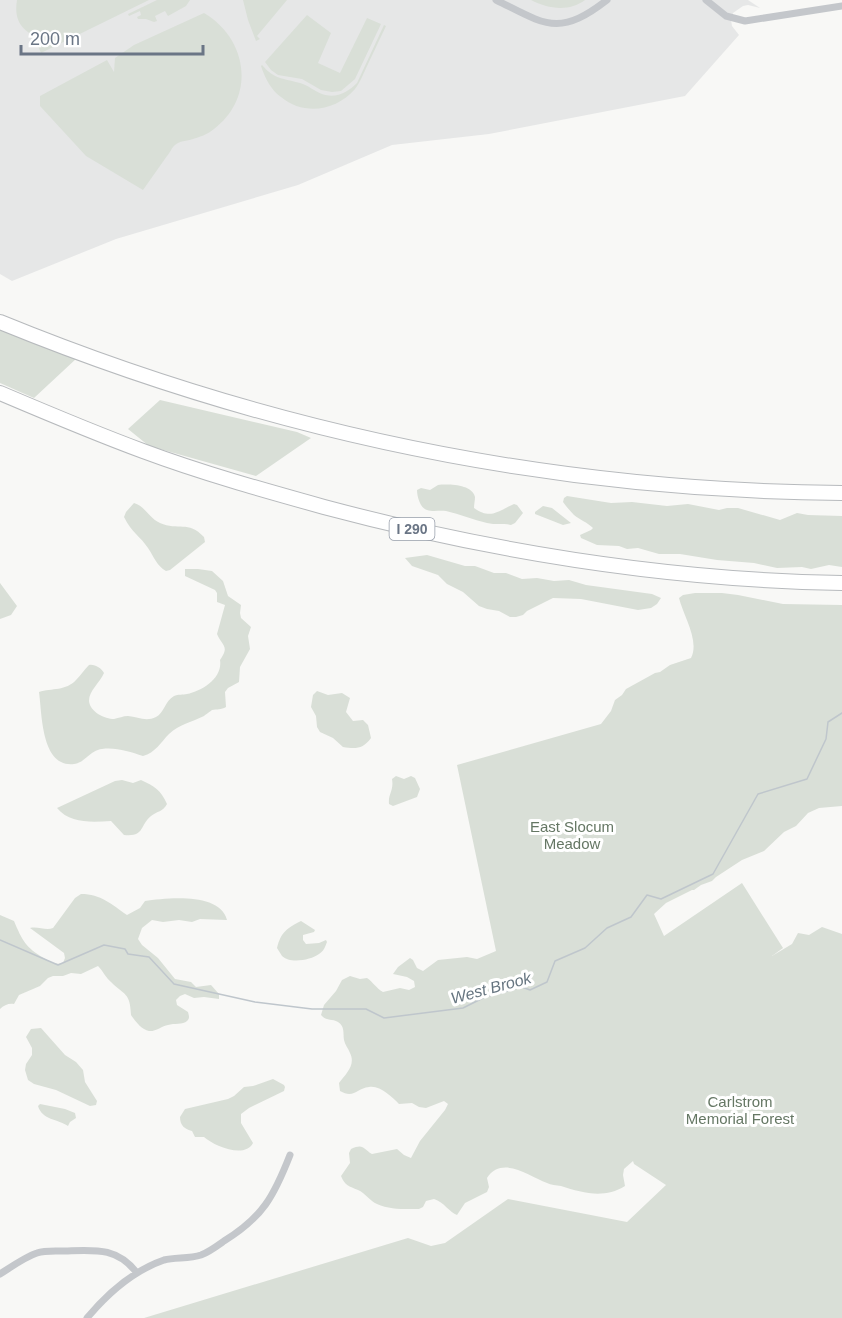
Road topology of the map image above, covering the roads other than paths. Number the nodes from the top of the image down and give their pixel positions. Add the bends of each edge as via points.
1 (496, 0) edge
2 (607, 0) edge
3 (706, 0) edge
4 (842, 6) edge
5 (0, 322) edge
6 (0, 393) edge
7 (842, 493) edge
8 (842, 583) edge
9 (290, 1155) dead end
10 (137, 1273) junction
11 (0, 1274) edge
12 (87, 1318) edge

1 - 2 street via 546,23 562,24 577,20
3 - 4 street via 726,16 745,21
5 - 7 highway via 183,390 333,431 441,454 638,483 757,492
6 - 8 highway, I 290 via 144,451 230,480 442,536 621,567 755,580
9 - 10 street via 270,1200 246,1226 201,1255 166,1260
10 - 11 street via 129,1263 106,1251 79,1251 38,1252
10 - 12 street via 119,1285

